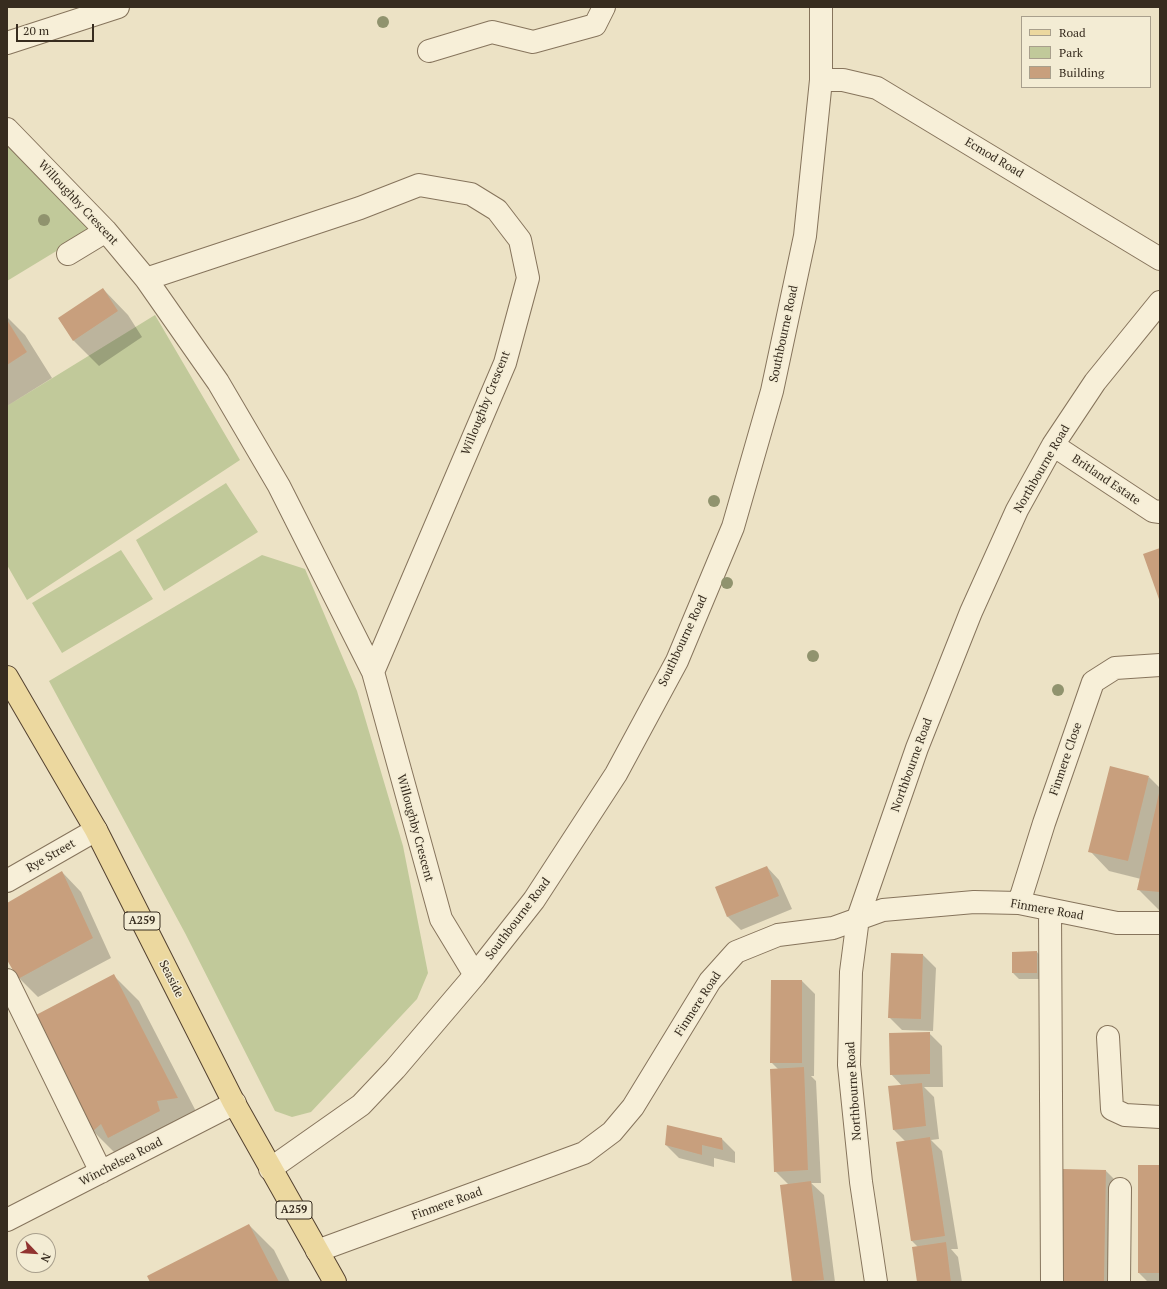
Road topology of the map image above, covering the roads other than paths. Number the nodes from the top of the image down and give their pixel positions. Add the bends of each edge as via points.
1 (118, 7) edge
2 (604, 7) edge
3 (821, 7) edge
4 (7, 43) edge
5 (429, 51) dead end
6 (821, 80) junction
7 (7, 129) edge
8 (106, 231) junction
9 (68, 254) dead end
10 (1160, 259) edge
11 (146, 279) junction
12 (1160, 302) edge
13 (1053, 445) junction
14 (1160, 512) edge
15 (1160, 665) edge
16 (373, 672) junction
17 (7, 677) edge
18 (96, 830) junction
19 (7, 881) edge
20 (1020, 903) junction
21 (1050, 910) junction
22 (858, 918) junction
23 (1160, 923) edge
24 (475, 975) junction
25 (7, 980) edge
26 (1108, 1037) dead end
27 (235, 1103) junction
28 (1160, 1117) edge
29 (270, 1169) junction
30 (100, 1172) junction
31 (1120, 1189) dead end
32 (7, 1220) edge
33 (317, 1251) junction
34 (335, 1282) edge
35 (876, 1282) edge
36 (1052, 1282) edge
37 (1119, 1282) edge

1 - 4 street
2 - 5 street via 596,25 533,42 492,32
3 - 6 street, Southbourne Road
6 - 10 street, Ecmod Road via 843,80 878,88
6 - 24 street, Southbourne Road via 805,236 772,391 733,527 677,662 616,774 534,900
7 - 8 street, Willoughby Crescent
8 - 9 street
8 - 11 street, Willoughby Crescent
11 - 16 street, Willoughby Crescent via 218,382 279,486
11 - 16 street, Willoughby Crescent via 360,208 419,185 471,194 497,210 520,240 528,278 505,363
12 - 13 street, Northbourne Road via 1095,382
13 - 14 street, Britland Estate via 1153,511
13 - 22 street, Northbourne Road via 1017,510 971,612 917,748
15 - 20 street, Finmere Close via 1115,668 1093,682 1044,823
16 - 24 street, Willoughby Crescent via 441,919
17 - 18 main road, Seaside / A259
18 - 19 street, Rye Street
18 - 27 main road, Seaside / A259
20 - 21 street, Finmere Road
20 - 22 street, Finmere Road via 974,902 883,910
21 - 23 street, Finmere Road via 1117,923
21 - 36 street
22 - 33 street, Finmere Road via 833,928 778,934 736,952 710,981 634,1106 612,1132 584,1153
22 - 35 street, Northbourne Road via 851,972 849,1065 861,1182
24 - 29 street, Southbourne Road via 395,1069 360,1105
25 - 30 street
26 - 28 street via 1112,1109 1125,1115
27 - 29 main road, Seaside / A259
27 - 30 street, Winchelsea Road
29 - 33 main road, Seaside / A259
30 - 32 street, Winchelsea Road
31 - 37 street
33 - 34 main road, Seaside / A259

